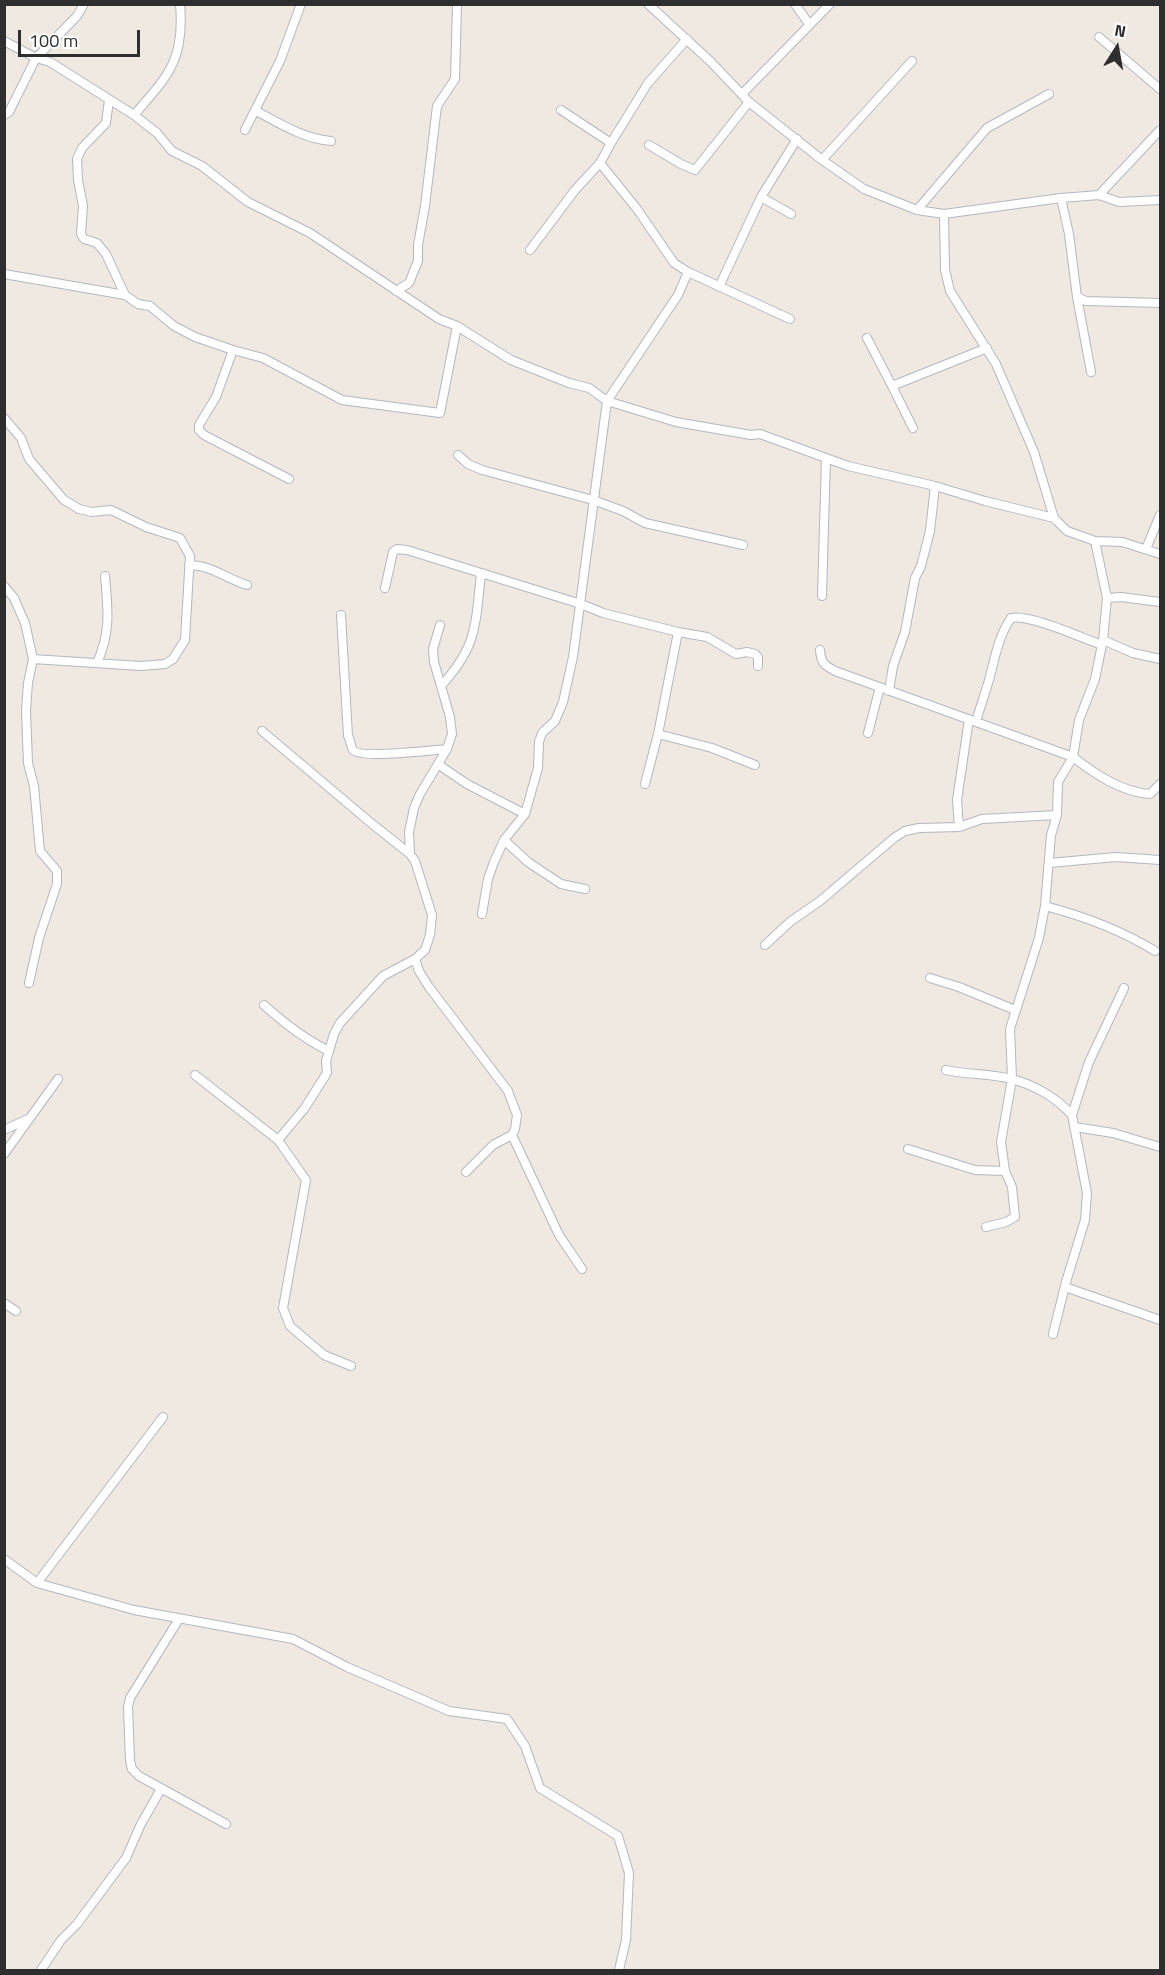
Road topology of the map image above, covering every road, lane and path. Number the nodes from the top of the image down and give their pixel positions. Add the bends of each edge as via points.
1 (84, 4) edge
2 (180, 4) edge
3 (301, 4) edge
4 (456, 4) edge
5 (648, 4) edge
6 (795, 4) edge
7 (830, 4) edge
8 (809, 24) junction
9 (1099, 37) dead end
10 (687, 39) junction
11 (4, 41) edge
12 (36, 58) junction
13 (912, 61) dead end
14 (1161, 89) edge
15 (742, 94) junction
16 (1049, 94) dead end
17 (109, 100) junction
18 (749, 102) junction
19 (561, 110) dead end
20 (256, 111) junction
21 (4, 115) edge
22 (134, 115) junction
23 (245, 130) dead end
24 (1161, 130) edge
25 (797, 139) junction
26 (331, 141) dead end
27 (611, 142) junction
28 (649, 145) dead end
29 (822, 160) junction
30 (600, 164) junction
31 (1099, 195) junction
32 (761, 197) junction
33 (1061, 198) junction
34 (1161, 200) edge
35 (917, 210) junction
36 (791, 214) dead end
37 (944, 214) junction
38 (530, 250) dead end
39 (688, 272) junction
40 (4, 274) edge
41 (719, 287) junction
42 (396, 291) junction
43 (125, 295) junction
44 (1077, 297) junction
45 (1161, 303) edge
46 (790, 319) dead end
47 (457, 326) junction
48 (867, 338) dead end
49 (987, 348) junction
50 (233, 350) junction
51 (1091, 372) dead end
52 (892, 386) junction
53 (607, 401) junction
54 (4, 418) edge
55 (913, 428) dead end
56 (458, 455) dead end
57 (826, 458) junction
58 (290, 479) dead end
59 (935, 486) junction
60 (593, 500) junction
61 (1161, 515) edge
62 (1054, 518) junction
63 (1095, 541) junction
64 (743, 544) dead end
65 (1146, 549) junction
66 (1161, 554) edge
67 (189, 565) junction
68 (480, 574) junction
69 (105, 576) dead end
70 (247, 585) dead end
71 (5, 587) edge
72 (385, 588) dead end
73 (822, 596) dead end
74 (1107, 598) junction
75 (1161, 602) edge
76 (581, 604) junction
77 (341, 615) dead end
78 (440, 625) dead end
79 (678, 632) junction
80 (1103, 642) junction
81 (820, 650) dead end
82 (33, 659) junction
83 (1161, 659) edge
84 (97, 663) junction
85 (758, 666) dead end
86 (441, 686) junction
87 (880, 687) junction
88 (889, 691) junction
89 (972, 720) junction
90 (262, 731) dead end
91 (868, 733) dead end
92 (658, 734) junction
93 (447, 749) junction
94 (1073, 757) junction
95 (439, 765) junction
96 (755, 765) dead end
97 (645, 784) dead end
98 (1161, 784) edge
99 (525, 814) junction
100 (1057, 815) junction
101 (959, 827) junction
102 (504, 840) junction
103 (410, 854) junction
104 (1161, 860) edge
105 (1049, 863) junction
106 (585, 889) dead end
107 (1045, 906) junction
108 (482, 914) dead end
109 (765, 945) dead end
110 (1155, 951) dead end
111 (415, 958) junction
112 (930, 978) dead end
113 (29, 983) dead end
114 (1124, 988) dead end
115 (264, 1005) dead end
116 (1015, 1010) junction
117 (329, 1051) junction
118 (946, 1070) dead end
119 (195, 1075) dead end
120 (1012, 1078) junction
121 (58, 1079) dead end
122 (1072, 1115) junction
123 (31, 1118) junction
124 (1075, 1127) junction
125 (4, 1130) edge
126 (512, 1135) junction
127 (278, 1140) junction
128 (1161, 1147) edge
129 (908, 1149) dead end
130 (4, 1154) edge
131 (1005, 1171) junction
132 (466, 1172) dead end
133 (986, 1227) dead end
134 (582, 1269) dead end
135 (1065, 1287) junction
136 (4, 1303) edge
137 (16, 1311) dead end
138 (1161, 1320) edge
139 (1053, 1334) dead end
140 (351, 1366) dead end
141 (163, 1417) dead end
142 (4, 1559) edge
143 (37, 1583) junction
144 (179, 1619) junction
145 (161, 1789) junction
146 (226, 1824) dead end
147 (41, 1971) edge
148 (619, 1971) edge

1 - 12 street
2 - 22 street via 182,21 174,64
3 - 20 street
4 - 42 street via 454,79 437,106 418,261 409,284
5 - 10 street
6 - 8 street
7 - 8 street
8 - 15 street
9 - 14 street
10 - 15 street
10 - 27 street via 648,83
11 - 12 street
12 - 17 street via 50,62
12 - 21 street
13 - 29 street
15 - 18 street
16 - 35 street via 987,128
17 - 22 street
17 - 43 street via 106,123 81,148 77,159 83,206 81,234 84,239 98,243 106,254
18 - 25 street
18 - 28 street via 694,170
19 - 27 street
20 - 23 street
20 - 26 street via 301,133
22 - 42 street via 157,133 171,151 201,166 248,202 310,233
24 - 31 street
25 - 29 street
25 - 32 street
27 - 30 street
29 - 35 street via 864,189
30 - 38 street
30 - 39 street via 638,209 674,263
31 - 33 street
31 - 34 street via 1119,202
32 - 36 street
32 - 41 street
33 - 37 street
33 - 44 street
35 - 37 street
37 - 49 street via 945,270 950,291
39 - 41 street
39 - 53 street via 678,295
40 - 43 street
41 - 46 street
42 - 47 street
43 - 50 street via 138,304 150,306 185,332
44 - 45 street via 1086,301
44 - 51 street
47 - 50 street via 440,413 342,400 263,358
47 - 53 street via 511,360 589,388
48 - 52 street
49 - 52 street
49 - 62 street via 1034,452
50 - 58 street via 200,430
52 - 55 street
53 - 57 street via 676,422 760,434
53 - 60 street
54 - 67 street via 21,438 34,466 64,501 92,512 111,510 180,538 189,552
56 - 60 street via 482,470
57 - 59 street
57 - 73 street
59 - 62 street
59 - 88 street via 930,531
60 - 64 street via 645,523
60 - 76 street
61 - 65 street
62 - 63 street via 1067,531
63 - 65 street via 1122,542
63 - 74 street
65 - 66 street
67 - 70 street
67 - 84 street via 185,640 173,659 165,664 141,666
68 - 72 street via 397,549 390,560
68 - 76 street
68 - 86 street via 474,633 468,650
69 - 84 street via 109,621
71 - 82 street via 25,623
74 - 75 street
74 - 80 street
76 - 79 street
76 - 99 street via 563,702 555,721 542,733 538,768
77 - 93 street via 348,736 353,750 370,754
78 - 86 street via 433,649
79 - 85 street via 707,637 736,654 755,654
79 - 92 street
80 - 83 street
80 - 89 street via 1011,618 998,643 987,688
80 - 94 street via 1079,720
81 - 87 street via 825,666
82 - 84 street
82 - 113 street via 26,711 28,763 40,851 58,876
86 - 93 street via 452,734
87 - 88 street
87 - 91 street
88 - 89 street
89 - 94 street
89 - 101 street via 957,800
90 - 103 street
92 - 96 street via 712,748
92 - 97 street
93 - 95 street
94 - 98 street via 1095,774 1131,791 1150,794
94 - 100 street via 1058,782
95 - 99 street
95 - 103 street via 414,808
99 - 102 street
100 - 101 street via 982,819
100 - 105 street
101 - 109 street via 905,831
102 - 106 street via 561,884
102 - 108 street via 488,879
103 - 111 street via 432,915 425,950
104 - 105 street via 1116,857
105 - 107 street
107 - 110 street via 1112,929
107 - 116 street via 1039,938
111 - 117 street via 383,976 355,1005 334,1034
111 - 126 street via 429,987 508,1091 517,1115
112 - 116 street
114 - 122 street via 1089,1062
115 - 117 street via 309,1042
116 - 120 street via 1009,1041
117 - 127 street via 327,1073
118 - 120 street
119 - 127 street
120 - 122 street via 1046,1094
120 - 131 street via 1001,1142
121 - 123 street
122 - 124 street
123 - 125 street
123 - 130 street
124 - 128 street
124 - 135 street via 1087,1193 1085,1220
126 - 132 street via 493,1145
126 - 134 street via 559,1235
127 - 140 street via 306,1180 283,1308 290,1326 324,1354
129 - 131 street via 975,1170
131 - 133 street via 1012,1187 1015,1217
135 - 138 street
135 - 139 street
136 - 137 street
141 - 143 street
142 - 143 street
143 - 144 street
144 - 145 street via 128,1707 132,1769
144 - 148 street via 293,1639 449,1711 507,1719 525,1746 540,1788 618,1836 629,1873 626,1940
145 - 146 street
145 - 147 street via 126,1858

